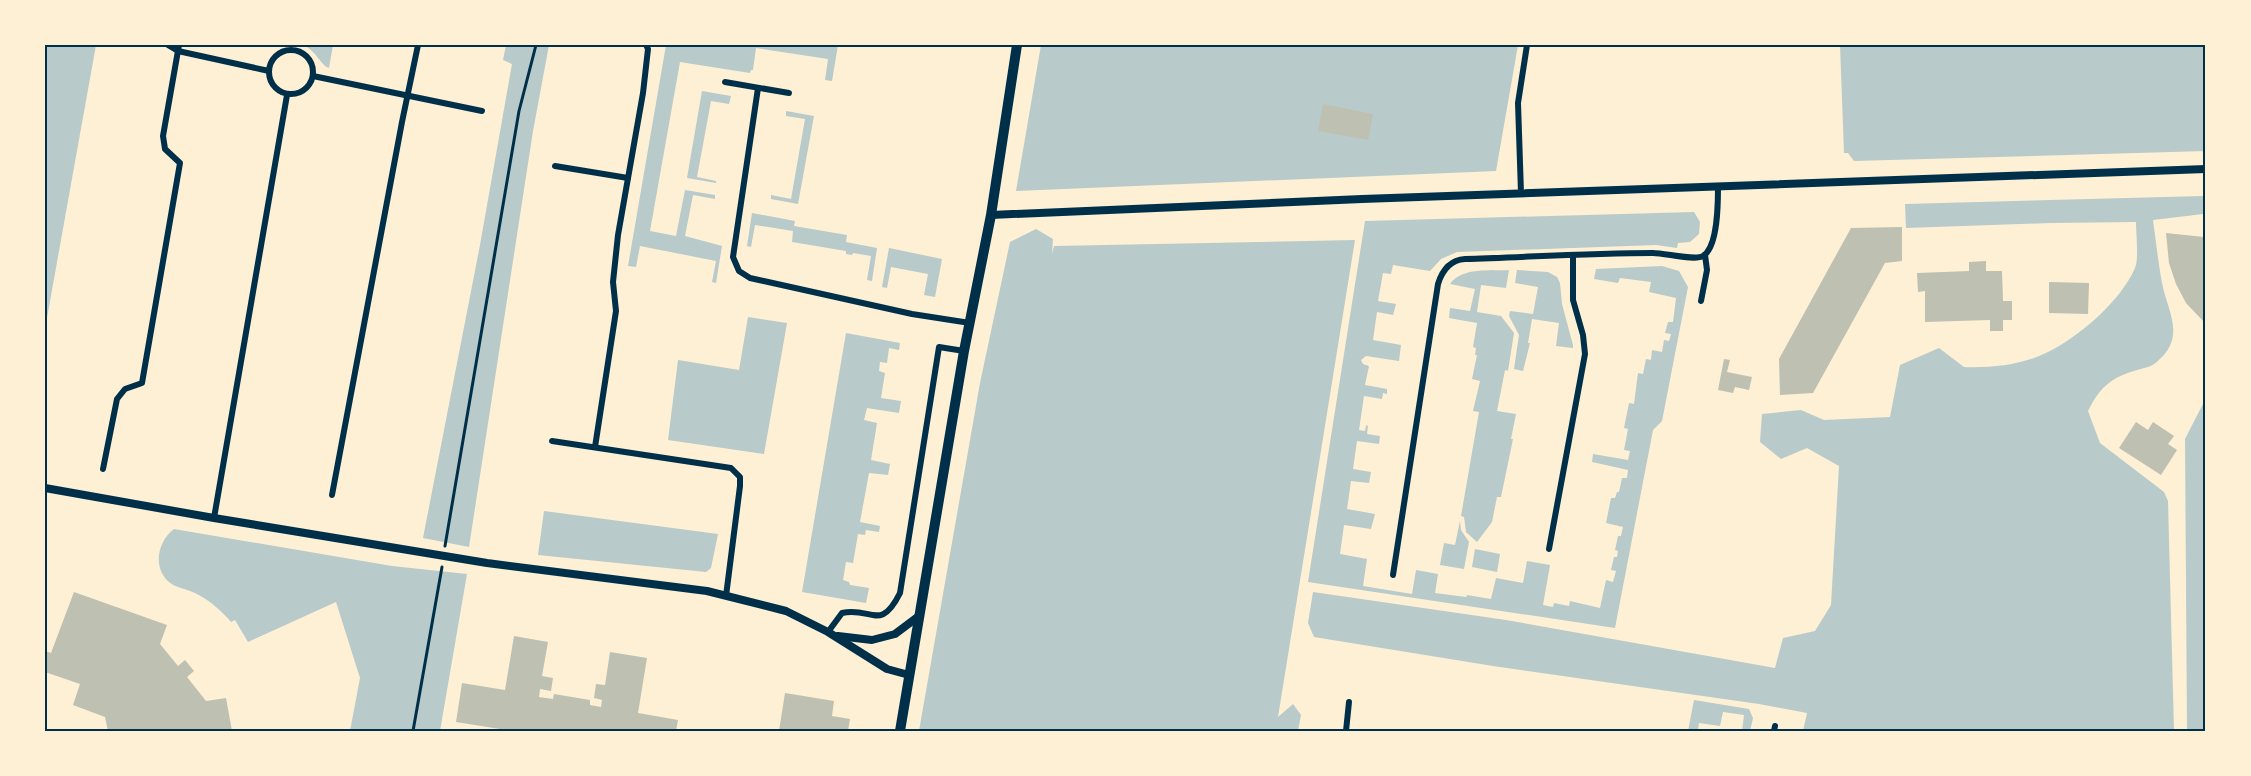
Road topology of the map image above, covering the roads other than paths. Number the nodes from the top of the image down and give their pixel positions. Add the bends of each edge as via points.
1 (168, 45) edge
2 (418, 45) edge
3 (646, 45) edge
4 (1017, 45) edge
5 (1527, 45) edge
6 (179, 48) edge
7 (268, 70) junction
8 (313, 75) junction
9 (725, 82) dead end
10 (758, 88) junction
11 (789, 93) dead end
12 (287, 95) junction
13 (408, 96) junction
14 (482, 111) dead end
15 (555, 166) dead end
16 (2206, 169) edge
17 (628, 178) junction
18 (1718, 187) junction
19 (1521, 193) junction
20 (991, 215) junction
21 (1573, 255) junction
22 (1705, 255) junction
23 (1701, 301) dead end
24 (970, 323) junction
25 (964, 351) junction
26 (552, 441) dead end
27 (596, 447) junction
28 (103, 469) dead end
29 (45, 488) edge
30 (332, 495) dead end
31 (214, 518) junction
32 (1549, 549) dead end
33 (1393, 575) dead end
34 (726, 596) junction
35 (919, 616) junction
36 (832, 634) junction
37 (909, 675) junction
38 (1349, 702) dead end
39 (900, 731) edge
40 (1346, 731) edge

1 - 6 street
2 - 13 street
3 - 17 street via 643,93
4 - 20 main road
5 - 19 street via 1518,103
6 - 7 street
6 - 28 street via 163,136 165,149 180,163 142,383 125,388 117,399
7 - 8 street via 274,57 293,50 311,62
7 - 12 street via 275,89
8 - 12 street via 307,88
8 - 13 street
9 - 10 street
10 - 11 street
10 - 24 street via 733,257 739,271 761,280 912,314
12 - 31 street
13 - 14 street
13 - 30 street
15 - 17 street
16 - 18 street
17 - 27 street via 613,282 616,310
18 - 19 street
18 - 22 street via 1712,246
19 - 20 street
20 - 24 main road
21 - 22 street
21 - 32 street via 1574,300 1584,354
21 - 33 street via 1460,259 1442,273
22 - 23 street via 1707,270
24 - 25 main road
25 - 35 main road
25 - 36 street via 939,347 900,593 890,610 879,615 842,613
26 - 27 street
27 - 34 street via 731,468 740,477
29 - 31 street
31 - 34 street
34 - 36 street via 786,611
35 - 36 street via 895,634 872,640
35 - 37 main road
36 - 37 street via 887,669
37 - 39 main road
38 - 40 street

